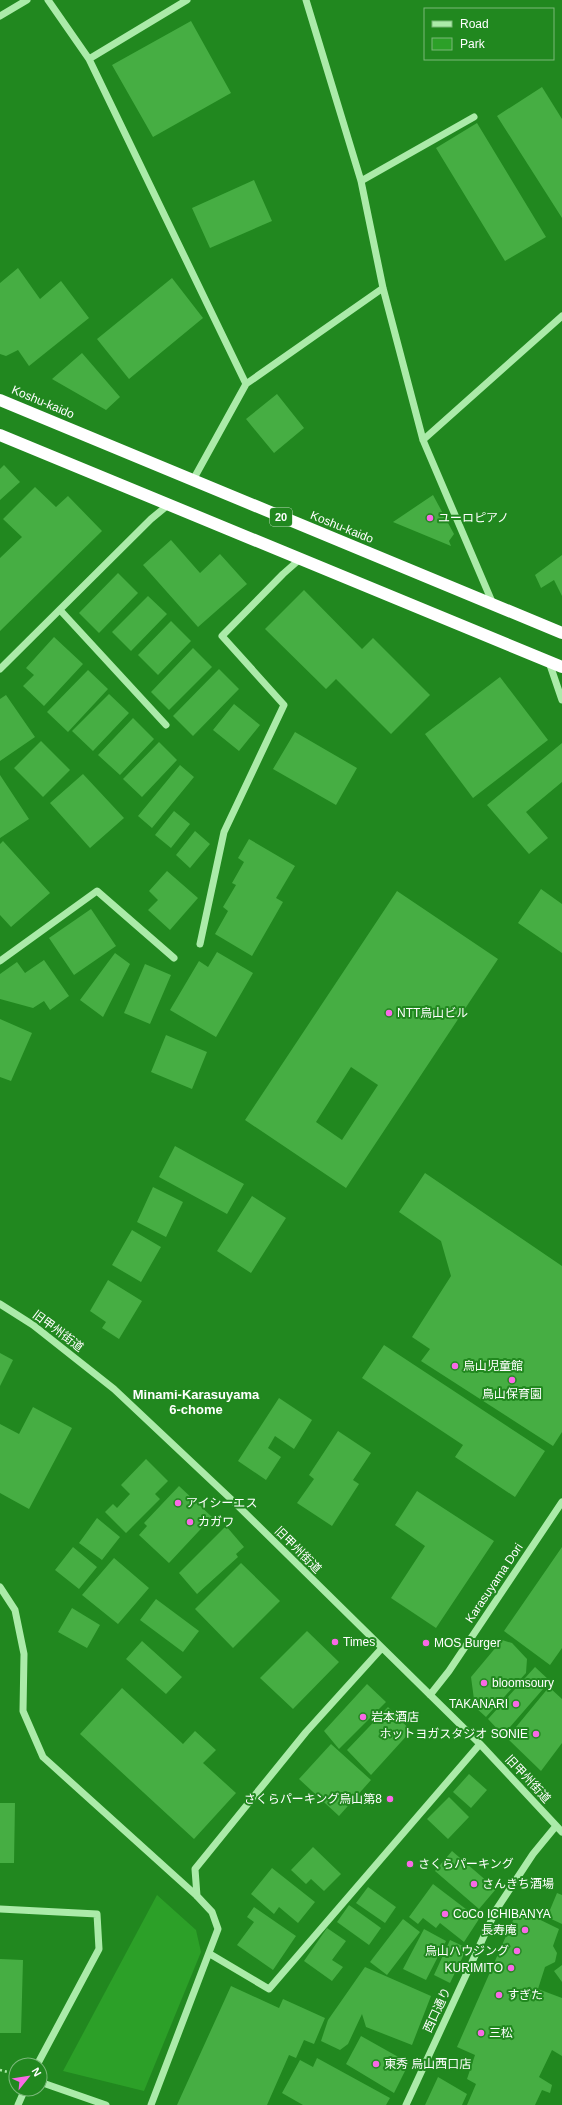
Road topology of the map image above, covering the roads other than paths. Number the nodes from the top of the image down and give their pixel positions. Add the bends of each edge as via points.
1 (27, 0) edge
2 (48, 0) edge
3 (187, 0) edge
4 (306, 0) edge
5 (0, 16) edge
6 (89, 59) junction
7 (474, 116) dead end
8 (361, 181) junction
9 (383, 288) junction
10 (562, 316) edge
11 (246, 384) junction
12 (0, 400) edge
13 (0, 435) edge
14 (423, 440) junction
15 (193, 480) junction
16 (168, 505) junction
17 (300, 559) junction
18 (493, 604) junction
19 (60, 610) junction
20 (562, 633) edge
21 (549, 662) junction
22 (562, 667) edge
23 (0, 669) edge
24 (562, 700) edge
25 (166, 725) dead end
26 (200, 944) dead end
27 (174, 958) dead end
28 (0, 961) edge
29 (0, 1304) edge
30 (562, 1502) edge
31 (0, 1587) edge
32 (382, 1648) junction
33 (430, 1695) junction
34 (480, 1744) junction
35 (556, 1826) junction
36 (562, 1832) edge
37 (198, 1896) junction
38 (0, 1908) edge
39 (210, 1954) junction
40 (41, 2057) edge
41 (48, 2085) edge
42 (106, 2105) edge
43 (151, 2105) edge
44 (406, 2105) edge

1 - 5 street
2 - 6 street
3 - 6 street
4 - 8 street
6 - 11 street
7 - 8 street
8 - 9 street
9 - 11 street
9 - 14 street
10 - 14 street
11 - 15 street
12 - 15 highway, Koshu-kaido / 20
13 - 16 highway
14 - 18 street
15 - 18 highway, Koshu-kaido / 20
16 - 17 highway
16 - 19 street
17 - 21 highway
17 - 26 street via 222,636 284,705 224,832
18 - 20 highway, Koshu-kaido / 20
19 - 23 street
19 - 25 street
21 - 22 highway
21 - 24 street
27 - 28 street via 96,891
29 - 32 street, 旧甲州街道 via 33,1325 114,1389 233,1501
30 - 33 street, Karasuyama Dori via 450,1671
31 - 37 street via 15,1610 24,1654 23,1711 43,1756
32 - 33 street, 旧甲州街道
32 - 37 street via 306,1732 195,1869
33 - 34 street, 旧甲州街道
34 - 35 street, 旧甲州街道
34 - 39 street via 269,1989
35 - 36 street, 旧甲州街道
35 - 44 street, 西口通り via 533,1854 496,1910
37 - 39 street via 212,1912 218,1929
38 - 40 street via 97,1914 99,1949
39 - 43 street
41 - 42 street

